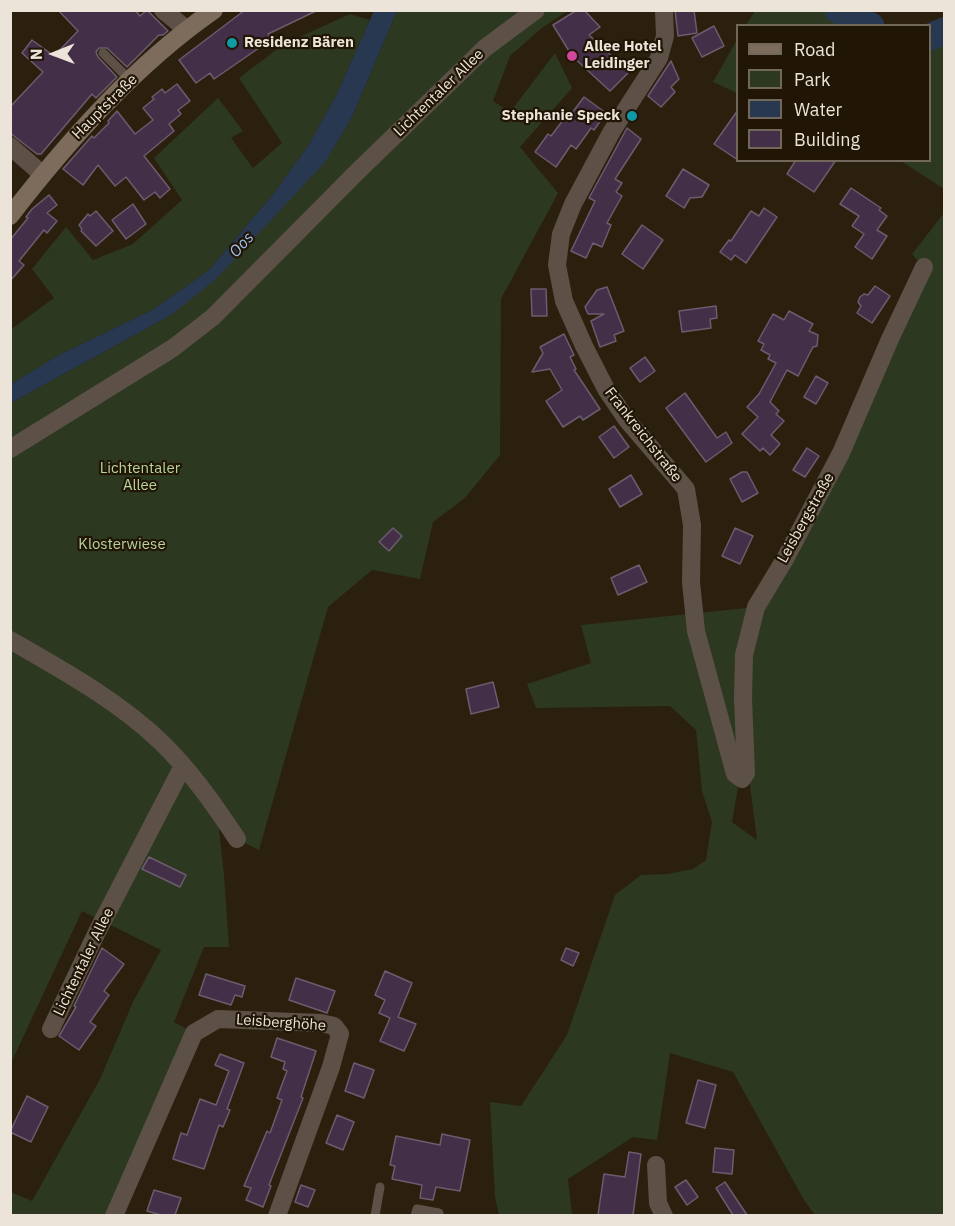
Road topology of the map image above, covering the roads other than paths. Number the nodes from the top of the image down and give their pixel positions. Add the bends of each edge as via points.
1 (164, 10) edge
2 (213, 10) edge
3 (536, 10) edge
4 (664, 10) edge
5 (186, 29) junction
6 (103, 53) dead end
7 (130, 80) junction
8 (10, 146) edge
9 (42, 174) junction
10 (10, 216) edge
11 (924, 267) dead end
12 (10, 448) edge
13 (10, 640) edge
14 (183, 766) junction
15 (742, 778) joint
16 (237, 839) dead end
17 (51, 1029) dead end
18 (656, 1165) dead end
19 (380, 1188) dead end
20 (440, 1213) dead end
21 (114, 1215) edge
22 (277, 1215) edge
23 (375, 1215) edge
24 (416, 1215) edge
25 (664, 1215) edge

1 - 5 street
2 - 5 main road, Hauptstraße
3 - 12 street, Lichtentaler Allee via 485,48 213,318 173,348
4 - 15 street, Frankreichstraße via 665,36 659,58 612,131 573,204 561,234 557,265 564,300 606,389 686,489 692,525 691,582 696,631 735,774
5 - 7 main road, Hauptstraße
6 - 7 lane
7 - 9 main road, Hauptstraße
8 - 9 street
9 - 10 main road, Hauptstraße
11 - 15 street, Leisbergstraße via 841,453 756,607 744,655 746,773
13 - 14 street via 85,684 148,731
14 - 16 street
14 - 17 street, Lichtentaler Allee
18 - 25 street via 658,1203
19 - 23 lane
20 - 24 lane via 417,1209
21 - 22 street, Leisberghöhe via 194,1033 218,1019 334,1026 343,1032

